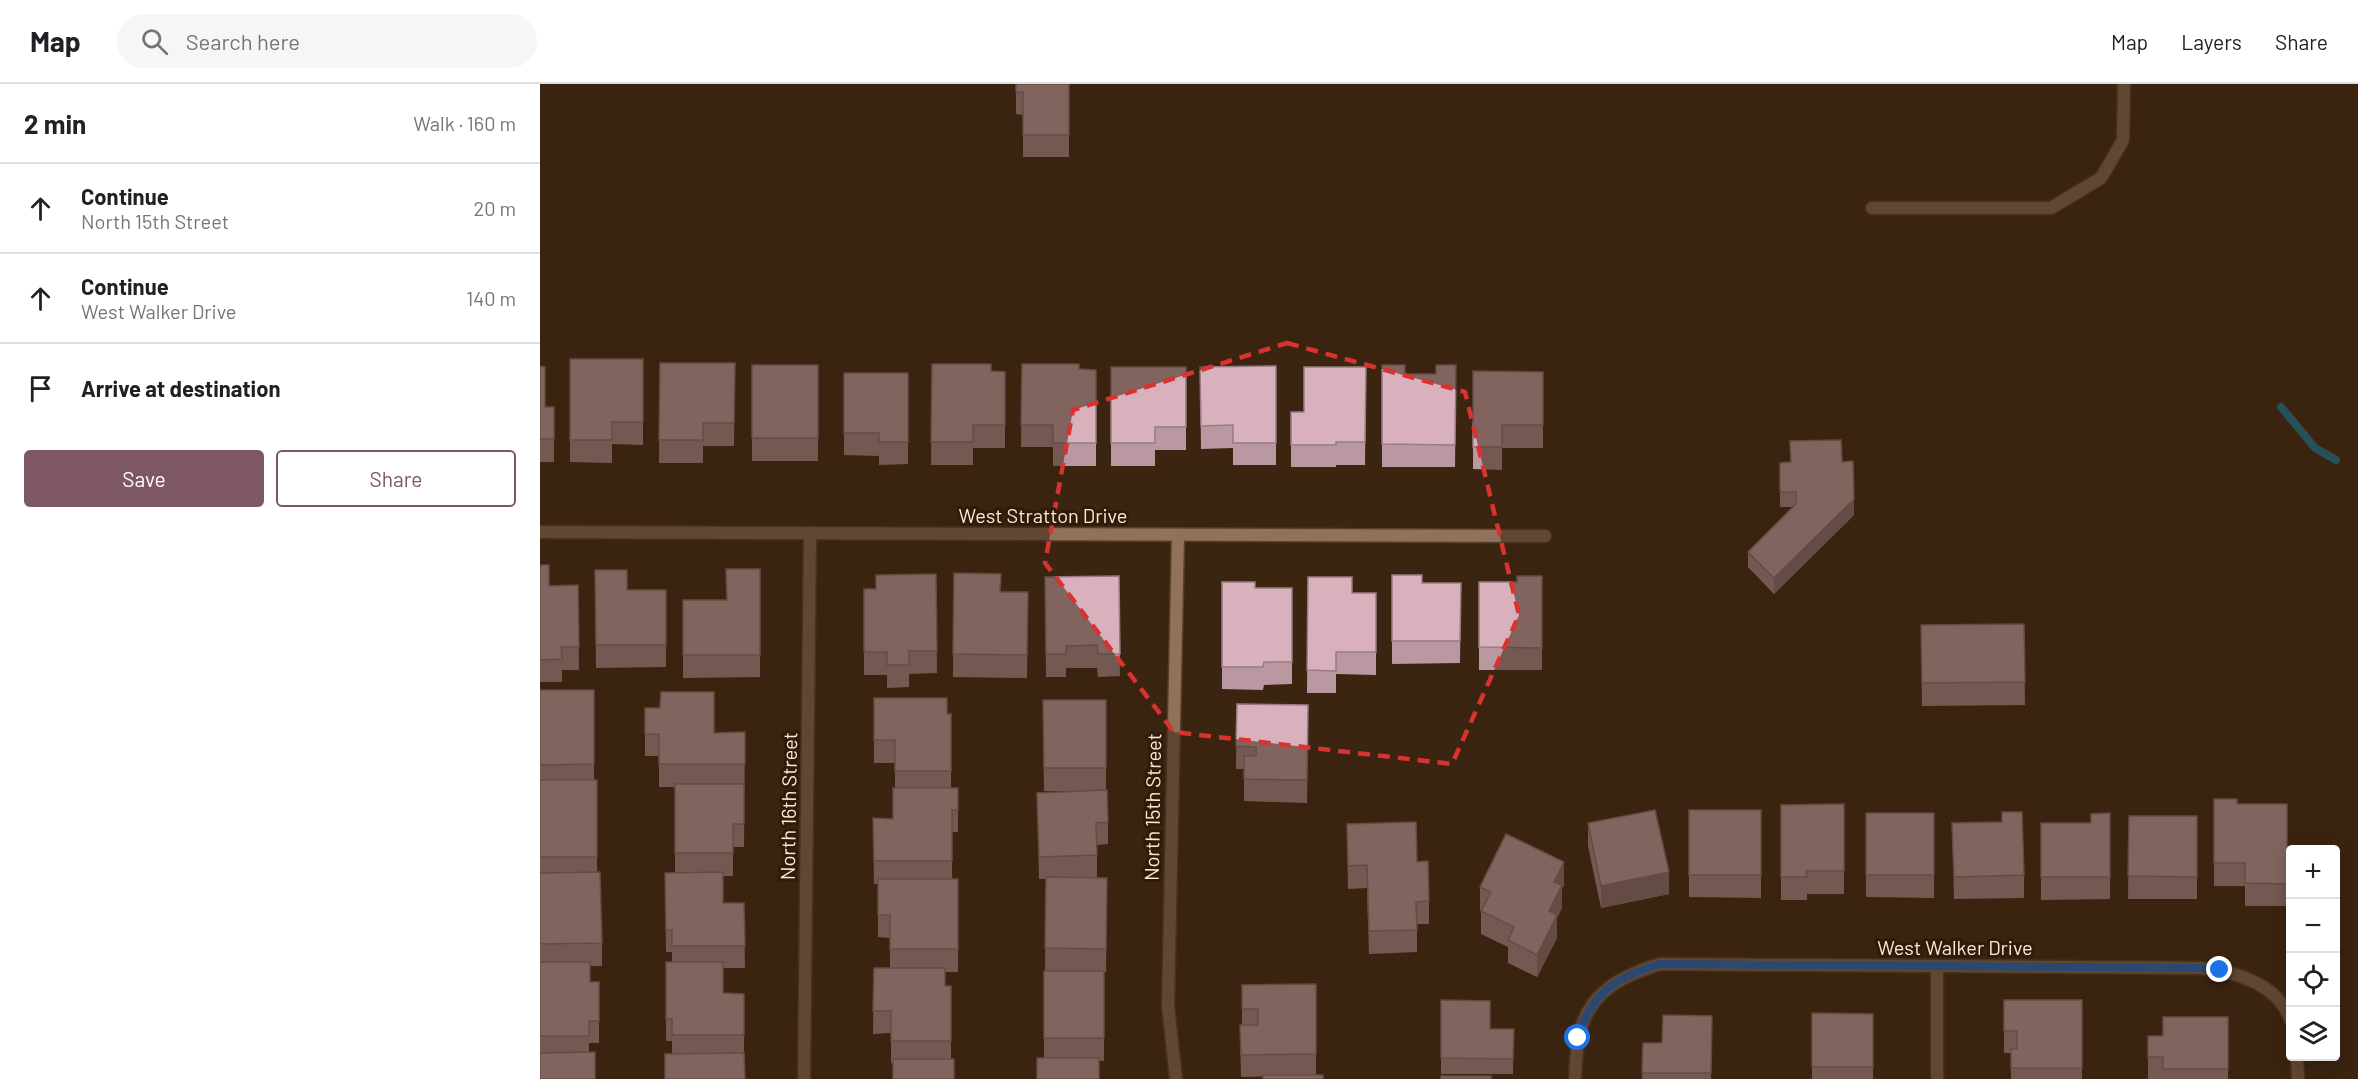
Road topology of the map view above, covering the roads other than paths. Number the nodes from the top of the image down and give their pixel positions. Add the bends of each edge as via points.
1 (2124, 84) edge
2 (1872, 208) dead end
3 (540, 532) edge
4 (810, 533) junction
5 (1178, 536) junction
6 (1545, 536) dead end
7 (1937, 966) junction
8 (2286, 1011) edge
9 (2297, 1061) edge
10 (804, 1079) edge
11 (1176, 1079) edge
12 (1575, 1079) edge
13 (1937, 1079) edge
14 (2298, 1079) edge

1 - 2 street via 2123,140 2111,161 2101,177 2051,208
3 - 4 street, West Stratton Drive
4 - 5 street, West Stratton Drive
4 - 10 street, North 16th Street
5 - 6 street, West Stratton Drive
5 - 11 street, North 15th Street via 1168,1006
7 - 8 street, West Walker Drive via 2200,968 2236,974 2264,988 2280,1000
7 - 12 street, West Walker Drive via 1660,964 1625,977 1592,1005 1578,1038
7 - 13 street
9 - 14 street

